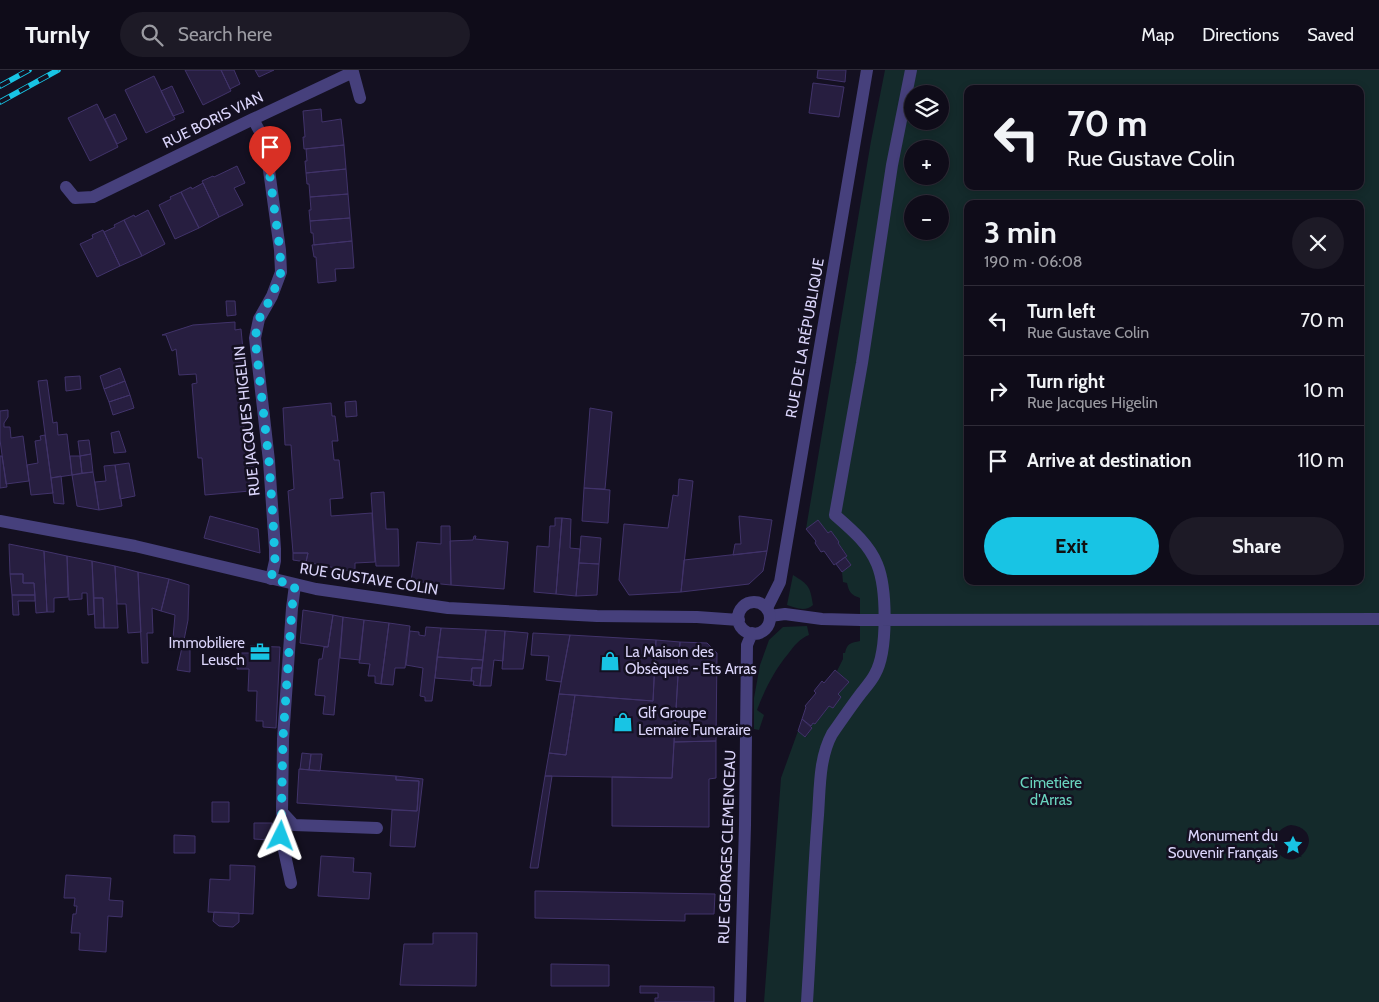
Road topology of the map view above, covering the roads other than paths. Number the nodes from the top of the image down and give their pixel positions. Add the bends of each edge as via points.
1 (867, 70) edge
2 (911, 70) edge
3 (360, 98) dead end
4 (253, 119) junction
5 (66, 187) dead end
6 (0, 521) edge
7 (271, 579) junction
8 (295, 585) junction
9 (768, 612) junction
10 (1379, 619) edge
11 (738, 620) junction
12 (885, 620) junction
13 (752, 633) junction
14 (282, 812) junction
15 (377, 828) dead end
16 (290, 883) dead end
17 (740, 1002) edge
18 (807, 1002) edge

1 - 9 street, RUE DE LA RÉPUBLIQUE via 780,582
2 - 12 street via 892,164 835,515 858,535 877,564 883,585
3 - 4 street, RUE BORIS VIAN via 353,72
4 - 5 street, RUE BORIS VIAN via 93,197 75,198
4 - 7 street, RUE JACQUES HIGELIN via 265,141 281,272 259,319 255,338 269,461 275,561
6 - 7 street, RUE GUSTAVE COLIN via 135,546
7 - 8 street, RUE GUSTAVE COLIN
8 - 11 street, RUE GUSTAVE COLIN via 448,608
8 - 14 street via 284,729
9 - 11 street via 759,602 752,602 741,609
9 - 12 street via 822,619
9 - 13 street via 769,623 765,629
10 - 12 street
11 - 13 street
12 - 18 street via 883,649 876,673 832,734 822,761
13 - 17 street, RUE GEORGES CLEMENCEAU via 747,646
14 - 15 street via 294,825
14 - 16 street via 281,836

